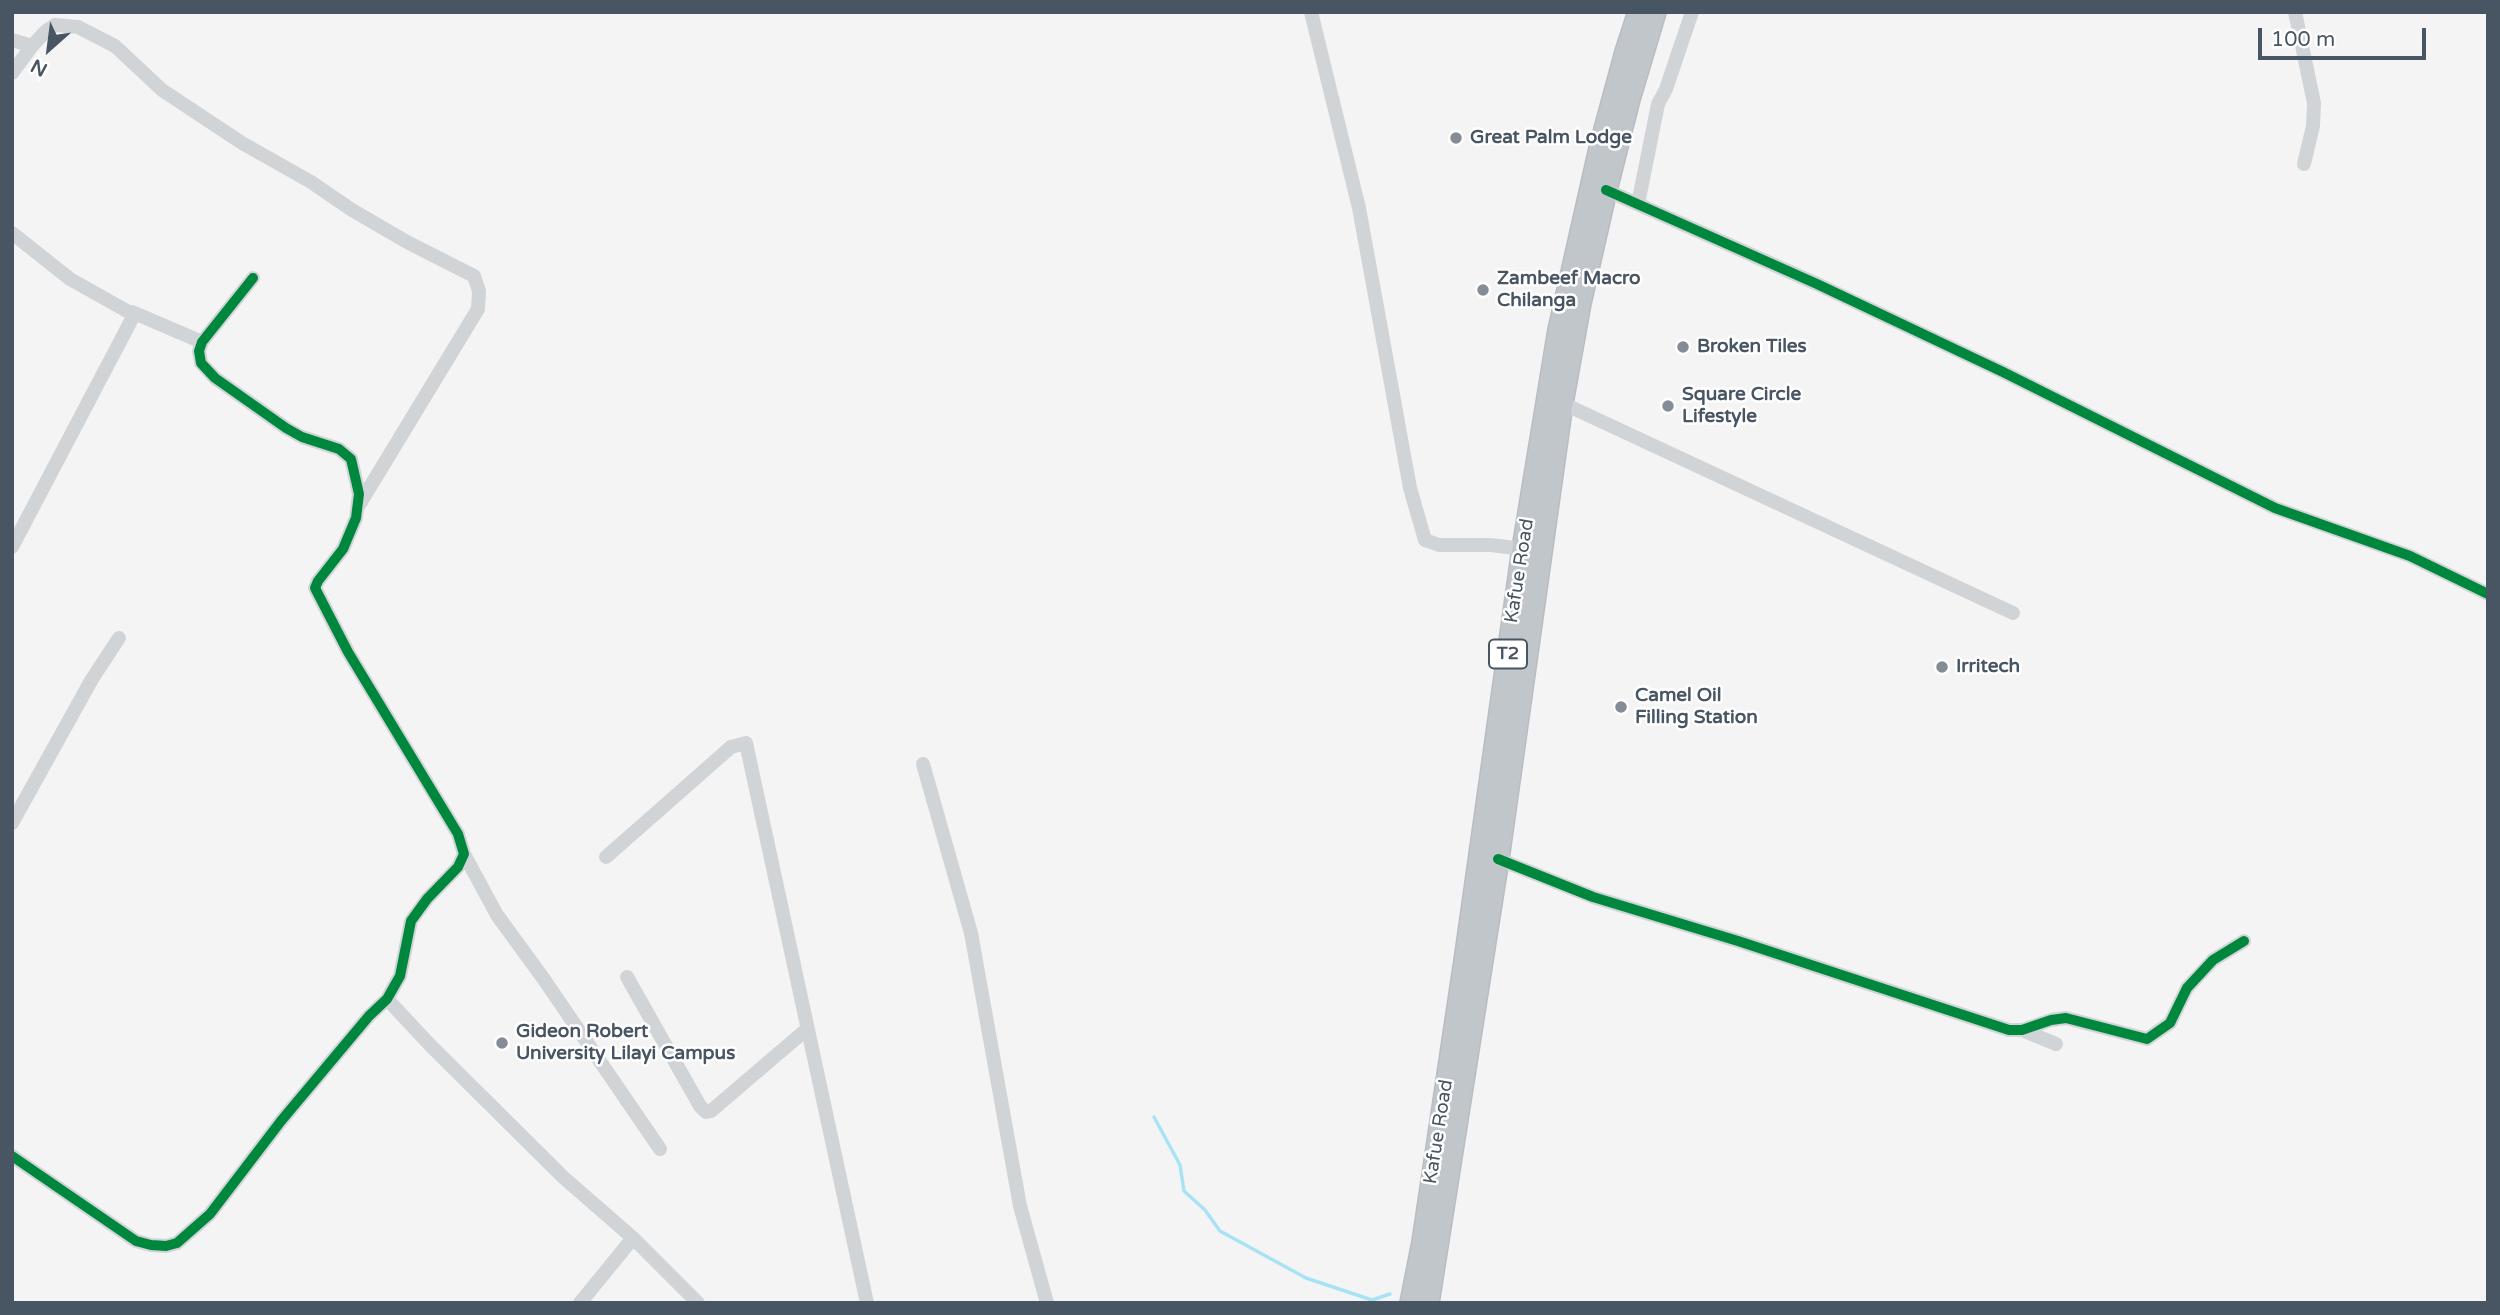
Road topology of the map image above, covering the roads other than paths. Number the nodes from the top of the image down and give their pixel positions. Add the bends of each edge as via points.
1 (1311, 12) edge
2 (1639, 12) edge
3 (1656, 12) edge
4 (1692, 12) edge
5 (2295, 12) edge
6 (12, 40) edge
7 (32, 46) junction
8 (12, 73) edge
9 (2304, 164) dead end
10 (1606, 190) junction
11 (1638, 204) junction
12 (12, 233) edge
13 (253, 278) dead end
14 (132, 312) junction
15 (202, 342) junction
16 (1562, 403) junction
17 (359, 505) junction
18 (12, 547) edge
19 (1522, 550) junction
20 (2488, 594) edge
21 (2013, 613) dead end
22 (119, 638) dead end
23 (923, 764) dead end
24 (12, 823) edge
25 (464, 854) junction
26 (606, 857) dead end
27 (1498, 859) junction
28 (2244, 941) dead end
29 (627, 977) dead end
30 (387, 999) junction
31 (807, 1029) junction
32 (2022, 1030) junction
33 (2056, 1044) dead end
34 (660, 1149) dead end
35 (12, 1156) edge
36 (633, 1238) junction
37 (580, 1303) edge
38 (698, 1303) edge
39 (867, 1303) edge
40 (1046, 1303) edge
41 (1411, 1303) edge
42 (1428, 1303) edge

1 - 19 street via 1359,208 1410,488 1425,540 1439,545
2 - 19 highway, Kafue Road / T2 via 1574,261
3 - 10 highway, Kafue Road / T2
4 - 11 street via 1658,104
5 - 9 street via 2314,103
6 - 7 street
7 - 8 street
7 - 17 street via 55,25 78,27 97,36 115,46 162,90 242,144 407,242 474,276 478,309
10 - 11 street
10 - 16 highway, Kafue Road / T2
11 - 20 street via 2003,372 2276,508 2410,556
12 - 14 street via 70,279
13 - 15 street
14 - 15 street
14 - 18 street via 133,320
15 - 17 street via 201,363 215,378 294,433 349,456
16 - 21 street
16 - 27 highway, Kafue Road / T2
17 - 25 street via 343,549 318,580 316,591 458,834
19 - 41 highway, Kafue Road / T2 via 1462,982
22 - 24 street
23 - 40 street via 971,933 1020,1206
25 - 30 street via 411,921 400,976
25 - 34 street via 497,915
26 - 31 street via 731,747 746,743
27 - 32 street via 1593,897 2001,1029
27 - 42 highway, Kafue Road / T2
28 - 32 street via 2213,960 2187,988 2170,1023 2147,1039 2066,1018
29 - 31 street via 706,1112
30 - 35 street via 281,1121 210,1214 177,1243 166,1246 136,1241
30 - 36 street via 563,1177
31 - 39 street
32 - 33 street
36 - 37 street
36 - 38 street

